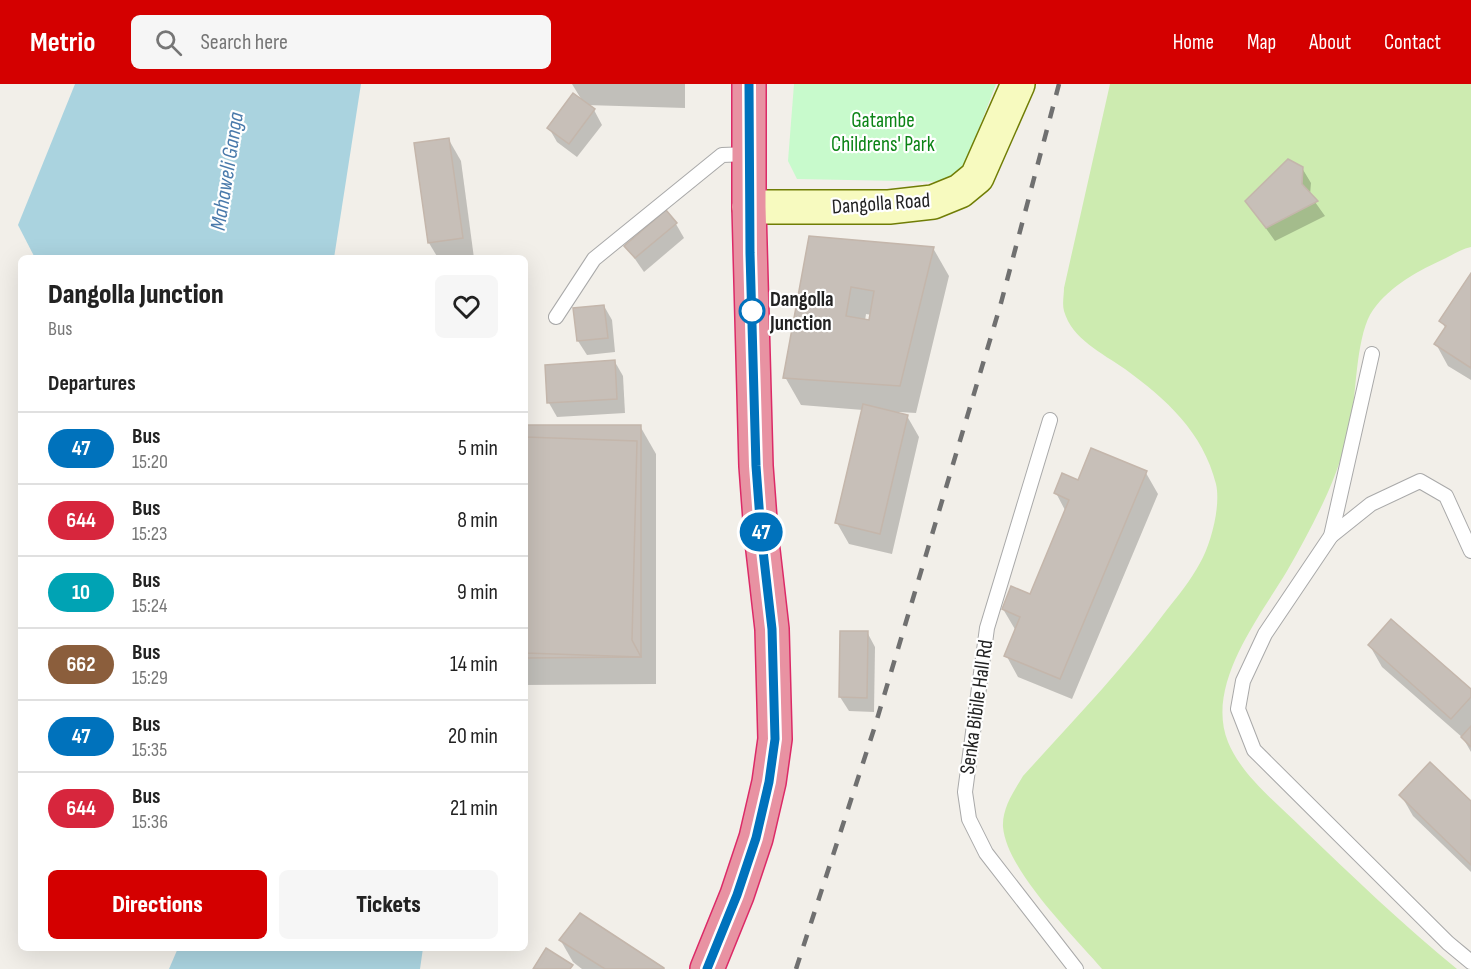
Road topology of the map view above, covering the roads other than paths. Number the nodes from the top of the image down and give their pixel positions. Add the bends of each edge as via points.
1 (749, 84) edge
2 (1018, 84) edge
3 (748, 154) junction
4 (749, 207) junction
5 (556, 317) dead end
6 (1372, 354) dead end
7 (1050, 420) dead end
8 (1331, 536) junction
9 (1471, 551) edge
10 (1471, 962) edge
11 (707, 969) edge
12 (1076, 969) edge

1 - 3 highway
2 - 4 street, Dangolla Road via 977,177 960,191 933,202 889,207
3 - 4 highway
3 - 5 lane via 722,155 594,259
4 - 11 highway via 756,466 772,629 775,739 756,838
6 - 8 lane
7 - 12 lane, Senka Bibile Hall Rd via 987,628 964,792 969,819 986,853
8 - 9 lane via 1371,504 1420,481 1446,496
8 - 10 lane via 1265,634 1243,681 1238,709 1254,750

